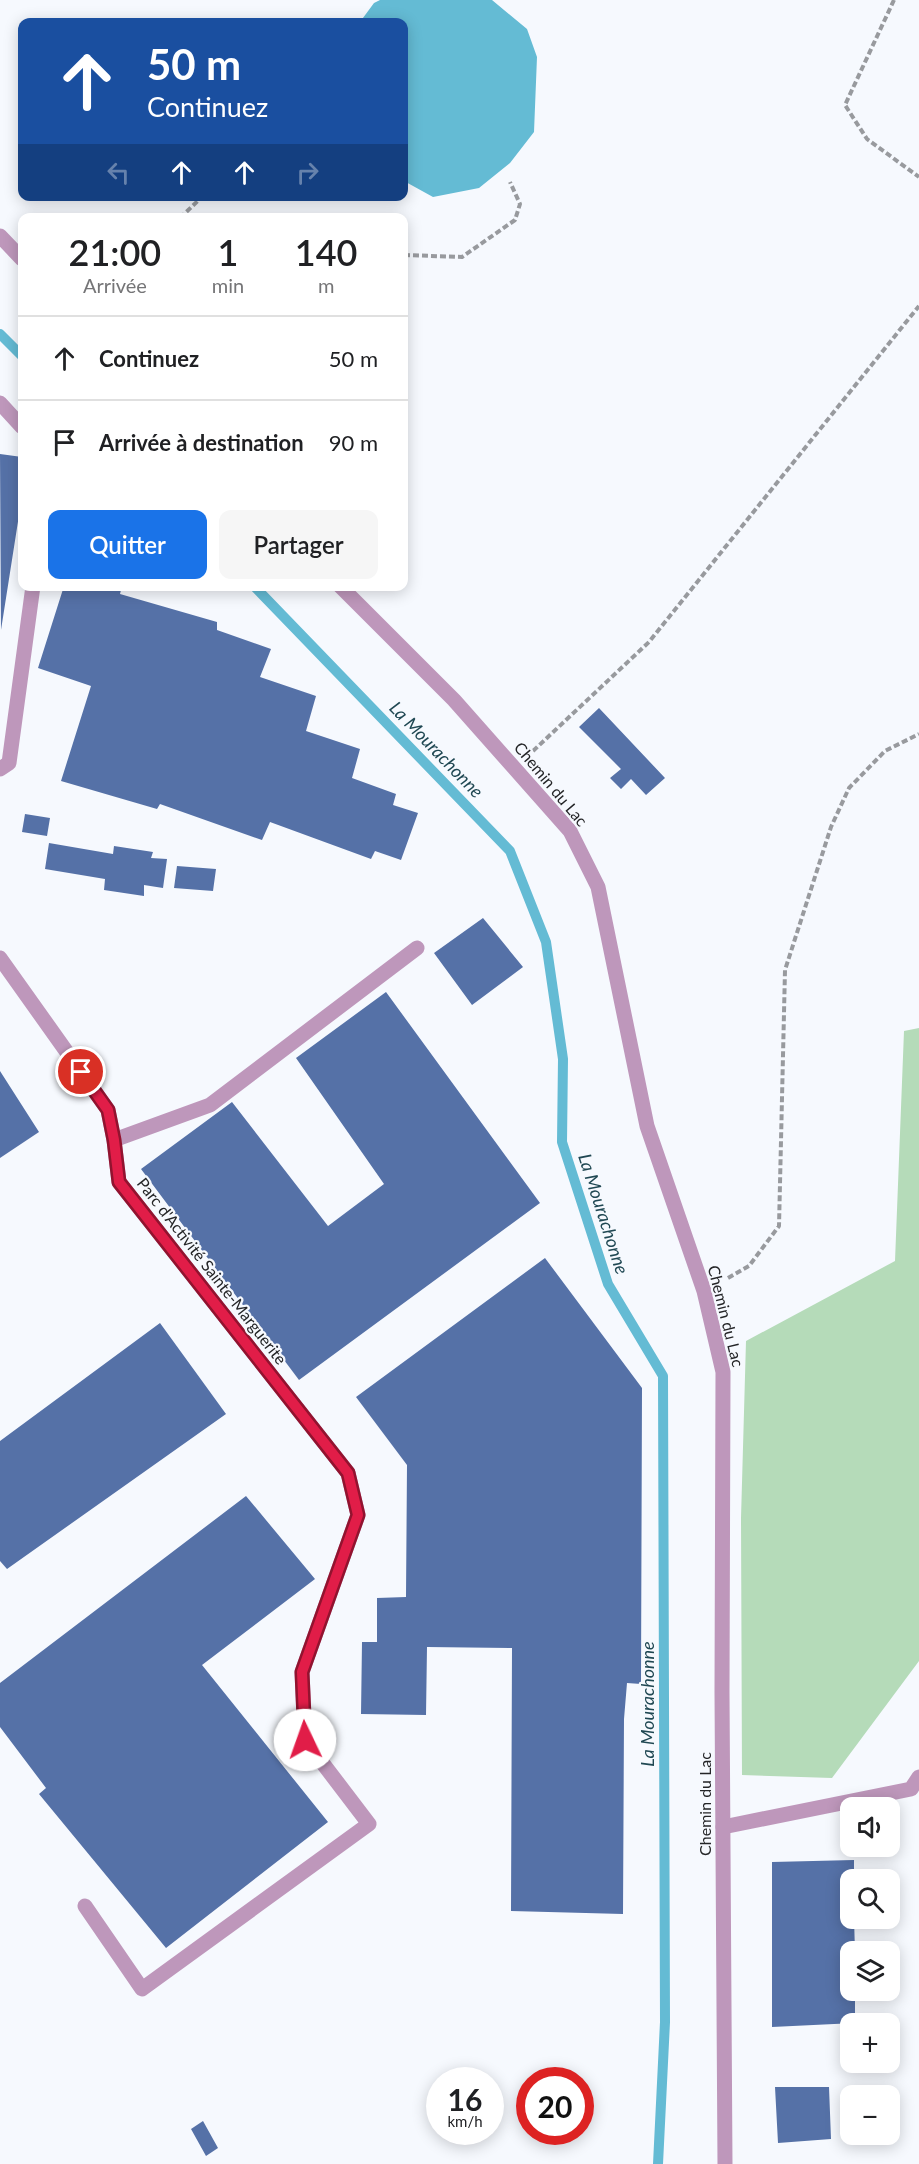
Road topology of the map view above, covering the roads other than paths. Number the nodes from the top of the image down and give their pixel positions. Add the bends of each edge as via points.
1 (0, 236) edge
2 (18, 255) edge
3 (0, 403) edge
4 (18, 423) edge
5 (32, 591) edge
6 (345, 591) edge
7 (0, 769) edge
8 (417, 948) dead end
9 (0, 958) edge
10 (114, 1140) junction
11 (919, 1777) edge
12 (723, 1827) junction
13 (85, 1906) dead end
14 (725, 2164) edge

1 - 2 street
3 - 4 street
5 - 7 street via 9,763
6 - 12 street, Chemin du Lac via 454,700 570,831 598,887 647,1126 704,1291 723,1372
8 - 10 street via 210,1104
9 - 10 street, Parc d'Activité Sainte-Marguerite via 108,1110
10 - 13 street, Parc d'Activité Sainte-Marguerite via 119,1182 348,1473 358,1515 302,1672 305,1740 369,1824 142,1989
11 - 12 street via 911,1789
12 - 14 street, Chemin du Lac

